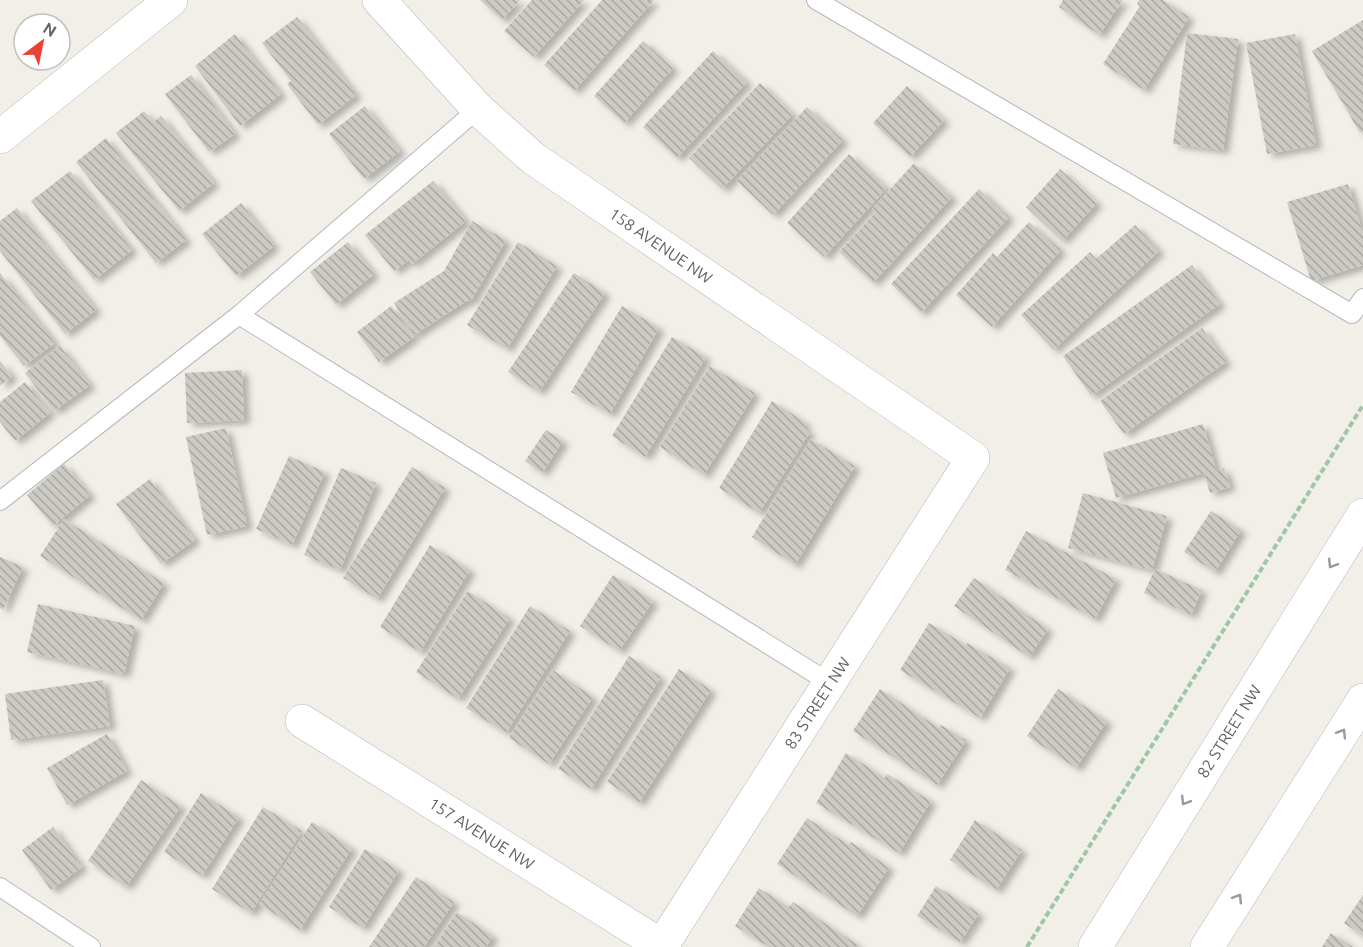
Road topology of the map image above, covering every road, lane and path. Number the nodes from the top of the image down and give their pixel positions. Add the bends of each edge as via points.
1 (171, 0) edge
2 (379, 0) edge
3 (816, 0) edge
4 (478, 109) junction
5 (0, 137) edge
6 (1363, 298) edge
7 (239, 315) junction
8 (1363, 405) edge
9 (973, 458) joint
10 (0, 501) edge
11 (1363, 515) edge
12 (830, 683) junction
13 (1363, 700) edge
14 (302, 721) dead end
15 (0, 887) edge
16 (661, 946) edge
17 (91, 947) edge
18 (1027, 947) edge
19 (1095, 947) edge
20 (1207, 947) edge

1 - 5 street
2 - 4 street, 158 AVENUE NW
3 - 6 lane via 1352,314
4 - 7 lane
4 - 9 street, 158 AVENUE NW via 534,159
7 - 10 lane
7 - 12 lane
8 - 18 path
9 - 12 street, 83 STREET NW
11 -> 19 street, 82 STREET NW
12 - 16 street, 83 STREET NW
20 -> 13 street
14 - 16 street, 157 AVENUE NW
15 - 17 lane

